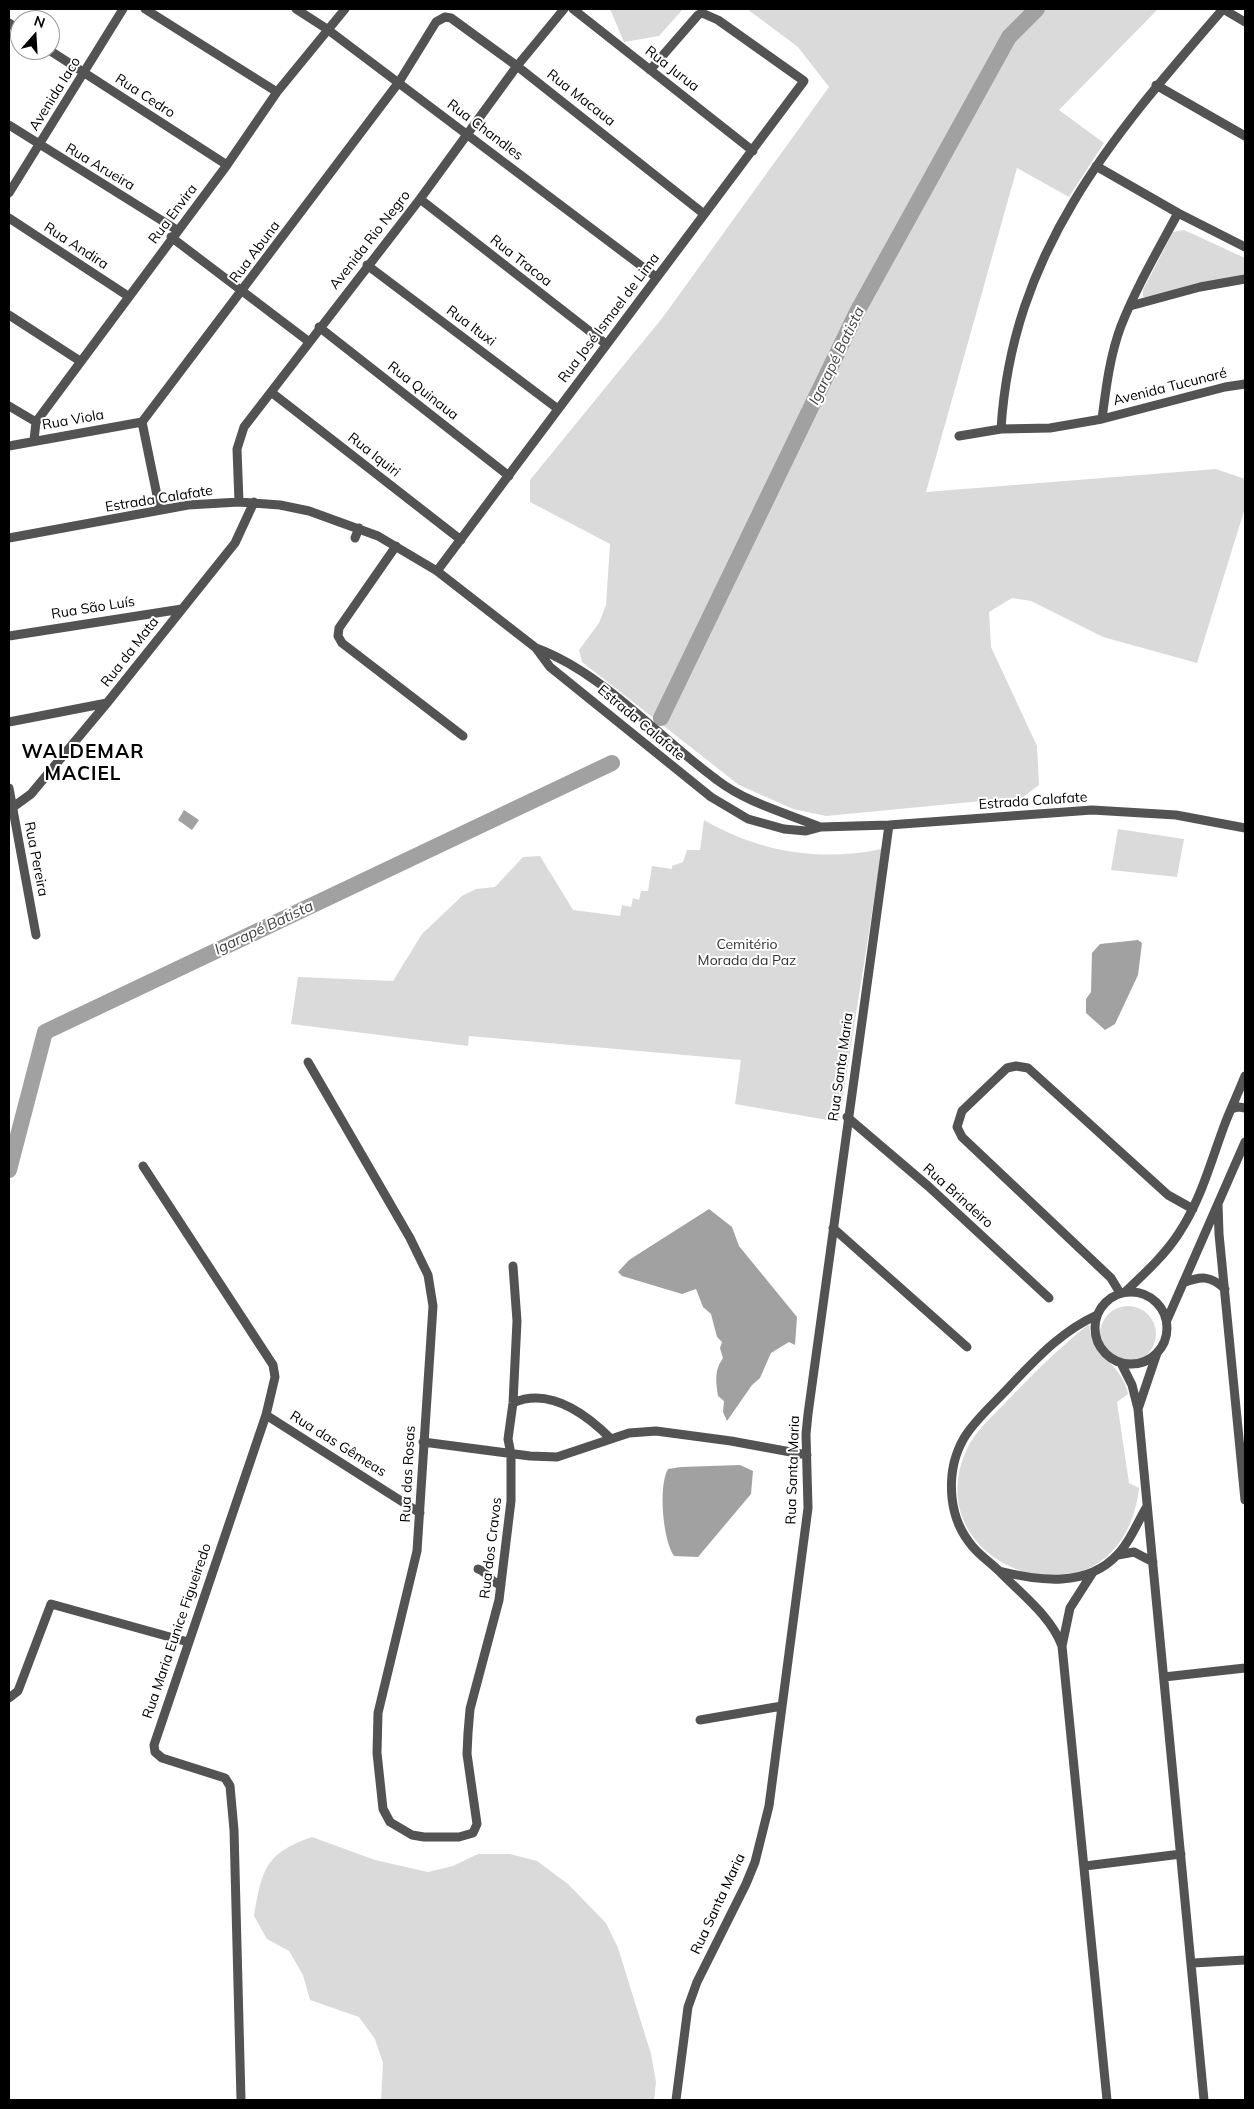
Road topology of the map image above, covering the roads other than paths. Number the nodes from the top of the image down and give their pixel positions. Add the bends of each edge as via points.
1 (123, 9) edge
2 (145, 9) edge
3 (296, 9) edge
4 (344, 9) edge
5 (564, 9) edge
6 (573, 9) edge
7 (1223, 9) edge
8 (436, 22) joint
9 (1245, 22) edge
10 (328, 29) junction
11 (60, 57) edge
12 (517, 66) junction
13 (650, 70) junction
14 (84, 73) junction
15 (399, 82) junction
16 (1156, 85) junction
17 (277, 92) junction
18 (9, 125) edge
19 (468, 134) junction
20 (1245, 136) edge
21 (39, 146) junction
22 (753, 151) junction
23 (227, 165) junction
24 (1096, 166) junction
25 (9, 193) edge
26 (420, 199) junction
27 (1178, 213) junction
28 (704, 214) junction
29 (9, 218) edge
30 (174, 234) junction
31 (1245, 247) edge
32 (367, 265) junction
33 (656, 277) junction
34 (1245, 279) edge
35 (244, 290) junction
36 (128, 296) junction
37 (1130, 306) junction
38 (9, 315) edge
39 (319, 327) junction
40 (308, 341) junction
41 (606, 344) junction
42 (80, 361) junction
43 (1245, 384) edge
44 (271, 392) junction
45 (9, 406) edge
46 (558, 409) junction
47 (1102, 419) junction
48 (36, 422) junction
49 (142, 422) junction
50 (1001, 430) junction
51 (959, 436) dead end
52 (34, 440) junction
53 (9, 446) edge
54 (509, 476) junction
55 (239, 502) junction
56 (254, 502) junction
57 (160, 510) junction
58 (359, 528) junction
59 (9, 538) edge
60 (355, 538) dead end
61 (461, 540) junction
62 (396, 546) junction
63 (437, 571) junction
64 (182, 609) junction
65 (9, 636) edge
66 (536, 648) junction
67 (107, 703) junction
68 (9, 722) edge
69 (463, 736) dead end
70 (9, 788) edge
71 (10, 809) edge
72 (889, 826) junction
73 (821, 827) junction
74 (1245, 828) edge
75 (36, 935) dead end
76 (308, 1062) dead end
77 (1245, 1076) edge
78 (1245, 1108) edge
79 (1231, 1109) junction
80 (847, 1117) junction
81 (1245, 1142) edge
82 (143, 1166) dead end
83 (1218, 1204) junction
84 (1193, 1209) junction
85 (833, 1228) junction
86 (513, 1266) dead end
87 (1183, 1283) junction
88 (1225, 1289) junction
89 (1122, 1292) junction
90 (1049, 1298) dead end
91 (1097, 1315) junction
92 (1167, 1320) junction
93 (968, 1347) dead end
94 (1158, 1352) junction
95 (1122, 1363) junction
96 (513, 1403) junction
97 (1138, 1409) junction
98 (266, 1414) junction
99 (611, 1439) junction
100 (423, 1442) junction
101 (511, 1454) junction
102 (807, 1455) junction
103 (1245, 1500) edge
104 (1146, 1508) junction
105 (420, 1512) junction
106 (1117, 1556) junction
107 (1153, 1562) junction
108 (478, 1569) dead end
109 (999, 1571) junction
110 (1093, 1572) junction
111 (501, 1585) junction
112 (188, 1642) junction
113 (1062, 1646) junction
114 (1245, 1668) edge
115 (1164, 1677) junction
116 (9, 1698) edge
117 (782, 1706) junction
118 (700, 1720) dead end
119 (475, 1830) joint
120 (1180, 1854) junction
121 (1084, 1866) junction
122 (1245, 1960) edge
123 (1193, 1963) junction
124 (241, 2100) edge
125 (676, 2100) edge
126 (1107, 2100) edge
127 (1204, 2100) edge

1 - 14 street, Avenida Iaco
2 - 17 street
3 - 10 street, Rua Chandles
4 - 10 street, Rua Envira
5 - 12 street, Avenida Rio Negro
6 - 13 street, Rua Jurua
7 - 9 street
7 - 16 street
8 - 12 street, Rua Macaua via 444,17 451,18
8 - 15 street, Rua Abuna
10 - 15 street, Rua Chandles
10 - 17 street, Rua Envira
11 - 14 street, Rua Cedro
12 - 19 street, Avenida Rio Negro
12 - 28 street, Rua Macaua
13 - 22 street, Rua Jurua
13 - 22 street, Rua José Ismael de Lima via 702,13 718,20 804,81
14 - 21 street, Avenida Iaco
14 - 23 street, Rua Cedro
15 - 19 street, Rua Chandles
15 - 35 street, Rua Abuna
16 - 20 street
16 - 24 street
17 - 23 street, Rua Envira
18 - 21 street, Rua Arueira
19 - 26 street, Avenida Rio Negro
19 - 33 street, Rua Chandles
21 - 25 street, Avenida Iaco
21 - 30 street, Rua Arueira
22 - 28 street, Rua José Ismael de Lima
23 - 30 street, Rua Envira
24 - 27 street
24 - 50 street via 1066,211 1036,276 1012,353 1002,401
26 - 32 street, Avenida Rio Negro
26 - 41 street, Rua Tracoa
27 - 31 street
27 - 37 street, Avenida Tucunaré
28 - 33 street, Rua José Ismael de Lima
29 - 36 street, Rua Andira
30 - 35 street, Rua Arueira
30 - 36 street, Rua Envira
32 - 39 street, Avenida Rio Negro
32 - 46 street, Rua Ituxi
33 - 41 street, Rua José Ismael de Lima
34 - 37 street
35 - 40 street, Rua Arueira
35 - 49 street, Rua Abuna
36 - 42 street, Rua Envira
37 - 47 street, Avenida Tucunaré via 1112,357
38 - 42 street
39 - 40 street, Avenida Rio Negro
39 - 54 street, Rua Quinaua
40 - 44 street, Avenida Rio Negro
41 - 46 street, Rua José Ismael de Lima
42 - 48 street, Rua Envira
43 - 47 street, Avenida Tucunaré
44 - 55 street, Avenida Rio Negro via 240,437 237,449
44 - 61 street, Rua Iquiri
45 - 48 street
46 - 54 street, Rua José Ismael de Lima
47 - 50 street, Avenida Tucunaré via 1050,428
48 - 52 street, Rua Envira
49 - 52 street, Rua Viola
49 - 57 street
50 - 51 street, Avenida Tucunaré
52 - 53 street, Rua Viola
54 - 61 street, Rua José Ismael de Lima
55 - 56 street, Estrada Calafate
55 - 57 street, Estrada Calafate
56 - 58 street, Estrada Calafate via 309,511
56 - 64 street, Rua da Mata via 235,543
57 - 59 street, Estrada Calafate
58 - 60 street
58 - 62 street, Estrada Calafate
61 - 63 street, Rua José Ismael de Lima
62 - 63 street, Estrada Calafate
62 - 69 street via 339,628 338,636 342,643
63 - 66 street, Estrada Calafate
64 - 65 street, Rua São Luís
64 - 67 street, Rua da Mata
66 - 73 street, Estrada Calafate via 558,657 600,685 724,785 771,809
66 - 73 street, Estrada Calafate via 550,667 711,798 748,819 796,831
67 - 68 street
67 - 71 street, Rua da Mata via 30,794
70 - 71 street, Rua Pereira
71 - 75 street, Rua Pereira
72 - 73 street, Estrada Calafate
72 - 74 street, Estrada Calafate via 1092,810 1176,814
72 - 80 street, Rua Santa Maria
76 - 100 street, Rua das Rosas via 410,1238 431,1285 433,1306
77 - 79 street
78 - 79 street
79 - 84 street
80 - 85 street, Rua Santa Maria
80 - 90 street, Rua Brindeiro via 928,1186
81 - 83 street
82 - 98 street, Rua Maria Eunice Figueiredo via 273,1365 276,1377
83 - 87 street
83 - 88 street
84 - 89 street via 1167,1249
84 - 89 street via 1168,1195 1028,1068 1007,1068 962,1111 957,1127 962,1137
85 - 93 street
85 - 102 street, Rua Santa Maria via 808,1414
86 - 96 street, Rua dos Cravos via 517,1322
87 - 88 street via 1205,1277
87 - 92 street
88 - 103 street
89 - 91 street via 1106,1301
89 - 92 street via 1141,1293 1155,1300
91 - 95 street via 1095,1335 1100,1347 1109,1357
91 - 109 street via 1080,1323 1043,1351 972,1427 960,1446 951,1482 956,1514 968,1541
92 - 94 street via 1167,1334
94 - 95 street via 1141,1362
94 - 97 street
95 - 97 street
96 - 99 street via 526,1398 551,1400 576,1411
96 - 101 street, Rua dos Cravos via 508,1439
97 - 104 street
98 - 105 street, Rua das Gêmeas
98 - 112 street, Rua Maria Eunice Figueiredo
99 - 101 street via 557,1457
99 - 102 street via 629,1433 668,1432
100 - 101 street
100 - 105 street, Rua das Rosas
101 - 111 street, Rua dos Cravos via 511,1502
102 - 117 street, Rua Santa Maria via 808,1508
104 - 106 street
104 - 107 street
105 - 119 street, Rua das Rosas via 414,1570 376,1724 380,1795 387,1819 412,1835 459,1836 469,1835
106 - 107 street via 1134,1552
106 - 110 street
107 - 115 street
108 - 111 street via 484,1571 493,1583
109 - 110 street via 1039,1580
109 - 113 street via 1048,1622
110 - 113 street via 1070,1608
111 - 119 street, Rua dos Cravos via 470,1709 467,1754 477,1824
112 - 116 street via 51,1604 18,1690
112 - 124 street, Rua Maria Eunice Figueiredo via 156,1738 155,1752 168,1760 222,1776 230,1786
113 - 121 street
114 - 115 street
115 - 120 street
117 - 118 street
117 - 125 street, Rua Santa Maria via 769,1806 755,1862 688,2007
120 - 121 street
120 - 123 street
121 - 126 street
122 - 123 street
123 - 127 street

